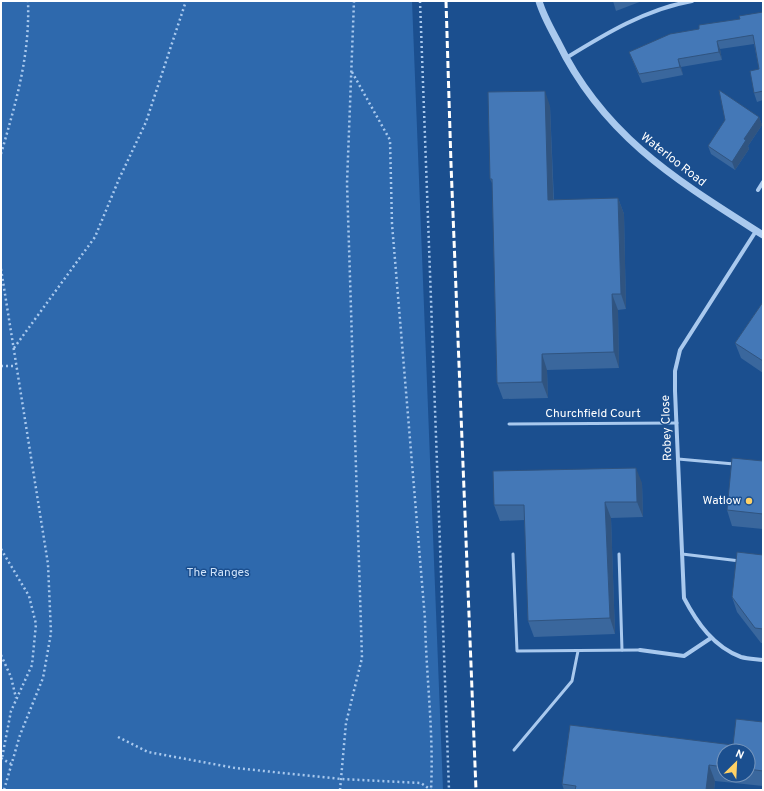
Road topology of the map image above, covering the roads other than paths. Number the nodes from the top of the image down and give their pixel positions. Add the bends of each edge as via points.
1 (539, 1) edge
2 (692, 1) edge
3 (566, 58) junction
4 (763, 182) edge
5 (758, 190) dead end
6 (756, 231) junction
7 (763, 235) edge
8 (677, 423) junction
9 (509, 424) dead end
10 (678, 459) junction
11 (740, 464) edge
12 (513, 554) dead end
13 (619, 554) dead end
14 (682, 554) junction
15 (748, 562) edge
16 (712, 638) junction
17 (622, 650) junction
18 (640, 650) joint
19 (578, 651) junction
20 (763, 660) edge
21 (514, 750) dead end

1 - 3 street, Waterloo Road
2 - 3 street via 611,30
3 - 6 street, Waterloo Road via 584,87 610,120 644,154 684,185
4 - 5 street
6 - 7 street, Waterloo Road
6 - 8 street, Robey Close via 680,350 675,371
8 - 9 lane, Churchfield Court
8 - 10 street, Robey Close
10 - 11 lane
10 - 14 street, Robey Close
12 - 19 lane via 517,651
13 - 17 lane
14 - 15 lane
14 - 16 street, Robey Close via 684,598 696,620
16 - 18 street via 684,656
16 - 20 street, Robey Close via 742,657
17 - 18 lane
17 - 19 lane
19 - 21 lane via 572,681

